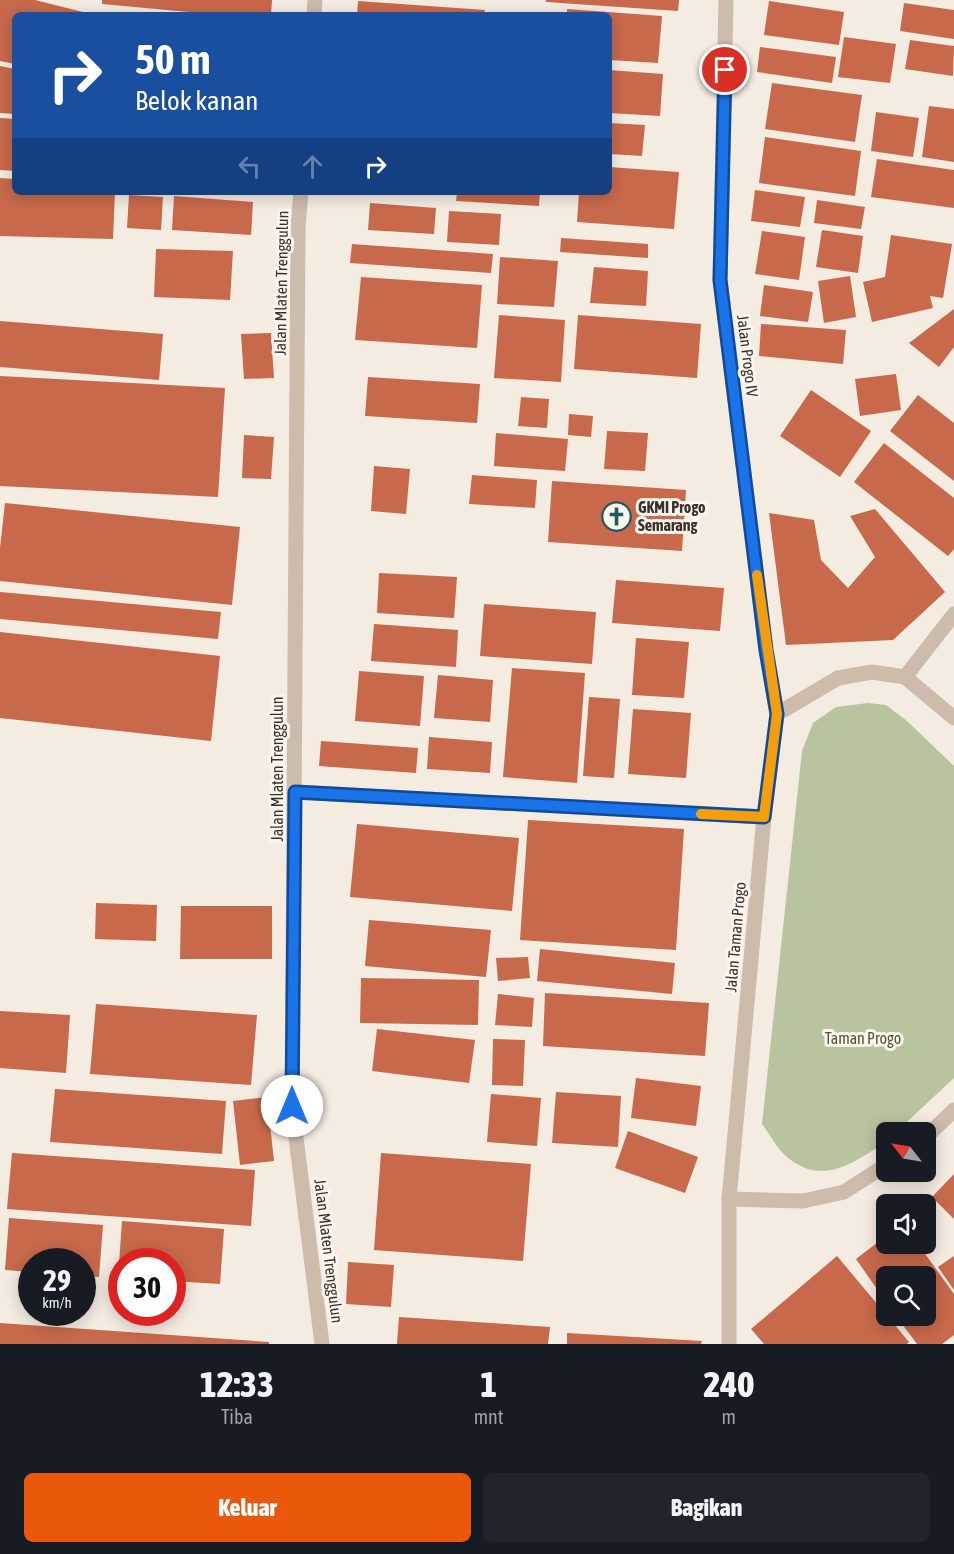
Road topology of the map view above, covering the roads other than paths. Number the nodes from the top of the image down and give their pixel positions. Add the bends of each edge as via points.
1 (726, 0) edge
2 (301, 195) edge
3 (954, 614) edge
4 (905, 677) junction
5 (777, 714) junction
6 (954, 718) edge
7 (295, 792) junction
8 (764, 817) junction
9 (954, 1110) edge
10 (936, 1127) edge
11 (876, 1172) edge
12 (729, 1199) junction
13 (322, 1344) edge
14 (729, 1344) edge

1 - 5 street, Jalan Progo IV via 720,280
2 - 7 street, Jalan Mlaten Trenggulun
3 - 4 street
4 - 5 street via 872,672 838,678
4 - 6 street
5 - 8 street, Jalan Taman Progo
7 - 8 street
7 - 13 street, Jalan Mlaten Trenggulun via 292,1106
8 - 12 street, Jalan Taman Progo
9 - 10 street
11 - 12 street via 844,1192 803,1201
12 - 14 street, Jalan Taman Progo

